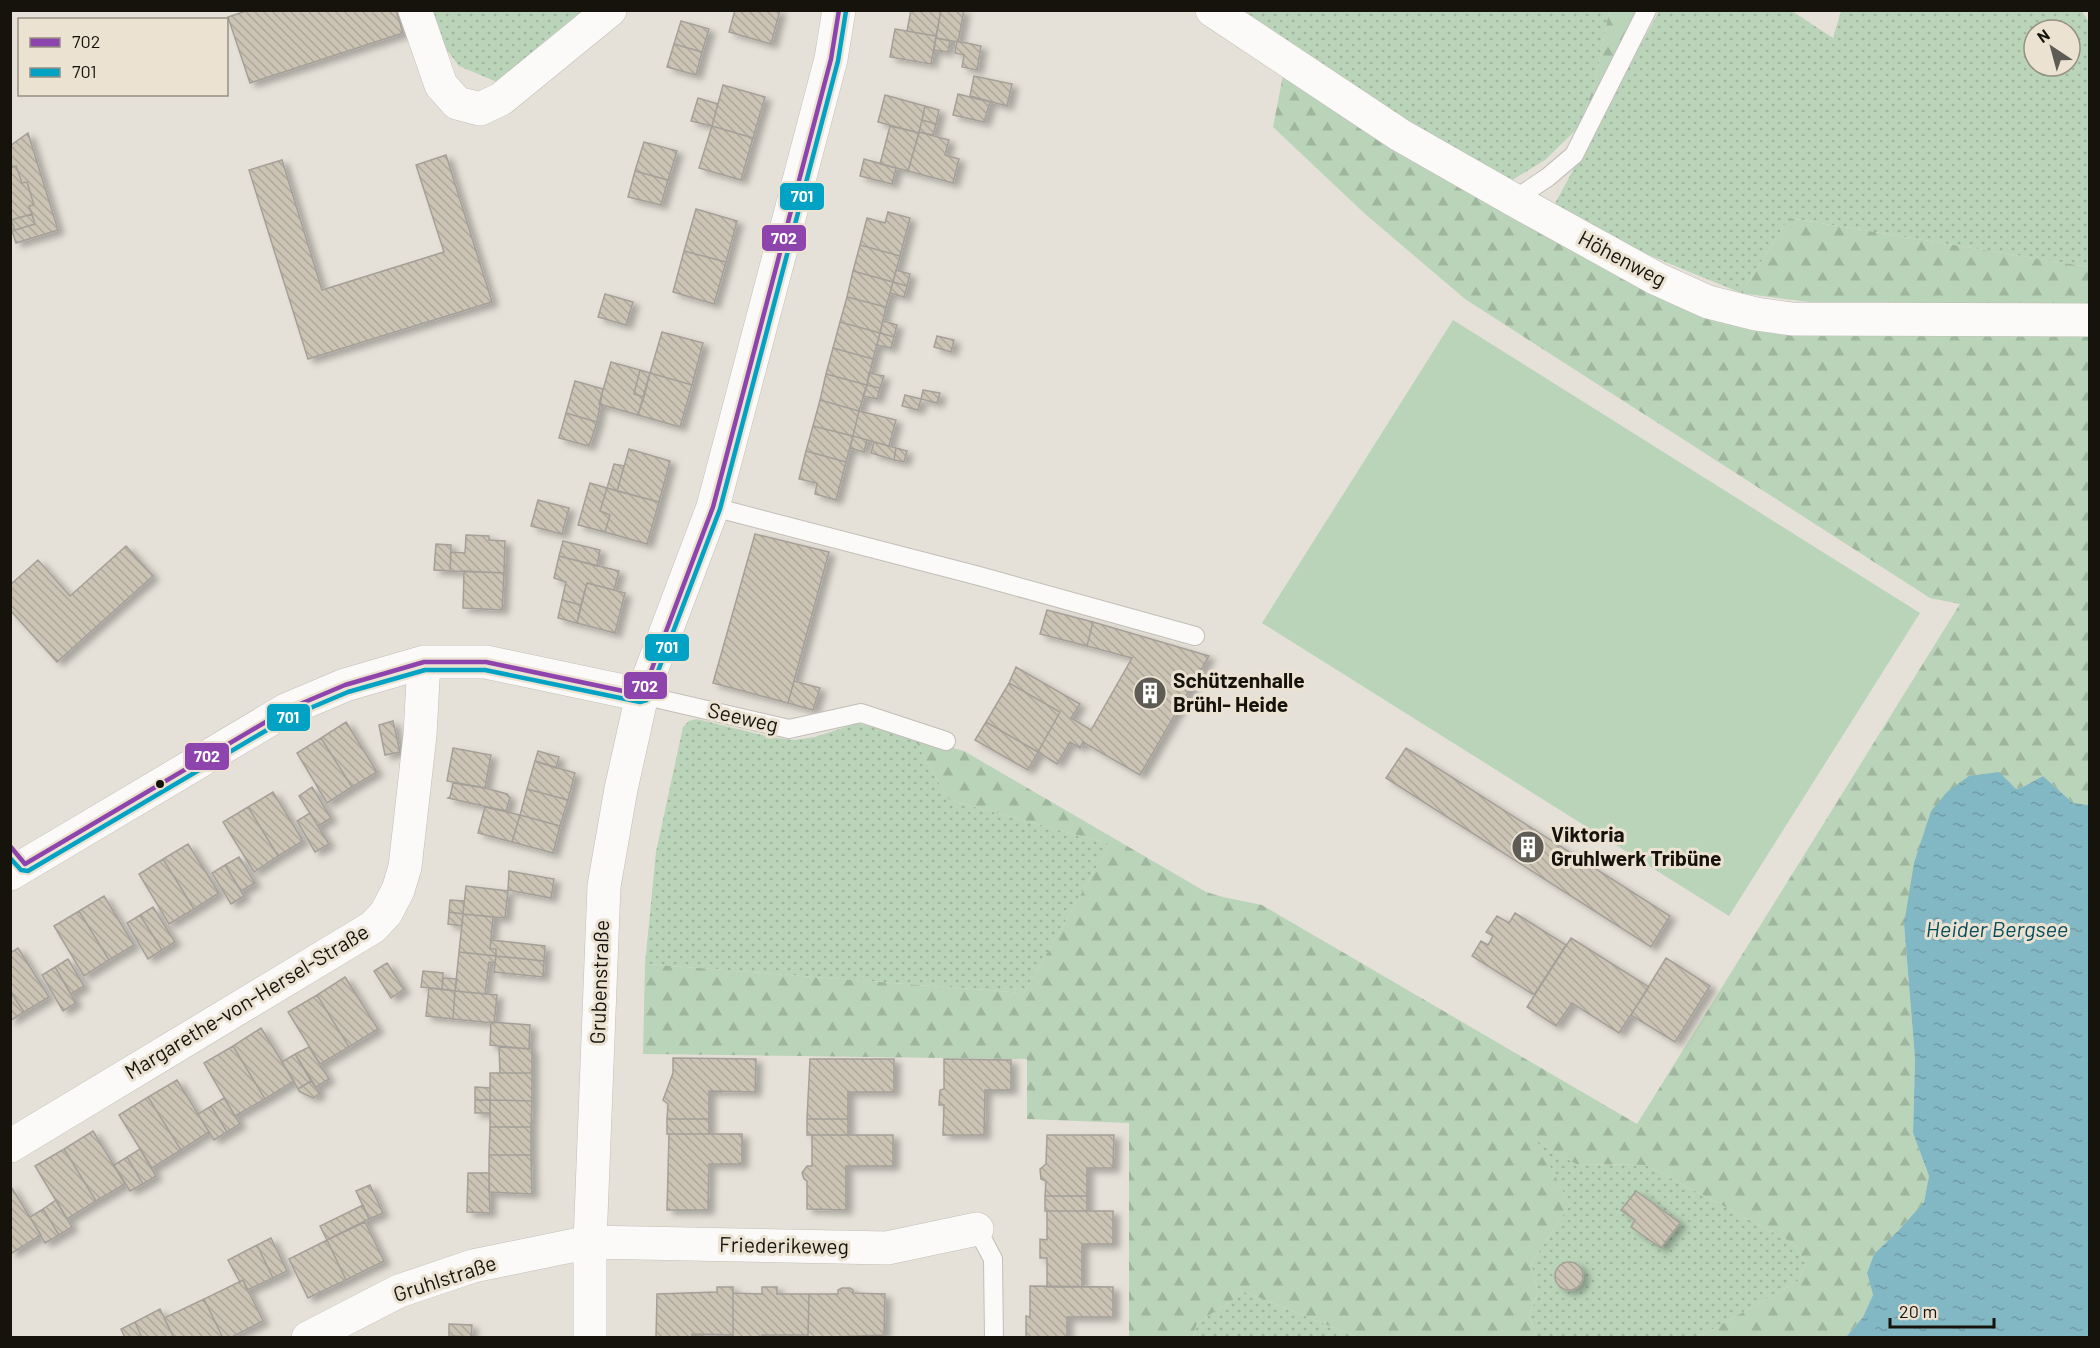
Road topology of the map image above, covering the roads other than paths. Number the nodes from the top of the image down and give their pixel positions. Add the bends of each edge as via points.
1 (415, 10) edge
2 (610, 10) edge
3 (839, 10) edge
4 (1212, 10) edge
5 (1647, 10) edge
6 (1514, 201) junction
7 (2090, 320) edge
8 (713, 507) junction
9 (1195, 636) dead end
10 (424, 662) junction
11 (642, 695) junction
12 (946, 741) dead end
13 (15, 861) edge
14 (10, 1146) edge
15 (977, 1229) joint
16 (590, 1242) junction
17 (308, 1338) edge
18 (590, 1338) edge
19 (994, 1338) edge

1 - 2 street via 441,85 457,103 480,110 501,99
3 - 8 street, Grubenstraße via 831,59
4 - 6 street, Höhenweg via 1400,135
5 - 6 lane via 1574,155
6 - 7 street, Höhenweg via 1657,279 1708,302 1756,314 1792,319
8 - 9 lane
8 - 11 street, Grubenstraße
10 - 11 street via 486,662
10 - 13 street via 345,685 286,710
10 - 14 street, Margarethe-von-Hersel-Straße via 405,867 386,913 373,927
11 - 12 lane, Seeweg via 789,729 861,713
11 - 16 street, Grubenstraße via 604,886
15 - 16 street, Friederikeweg via 886,1248
15 - 19 lane via 993,1259
16 - 17 street, Gruhlstraße via 473,1266 410,1287
16 - 18 street, Grubenstraße

